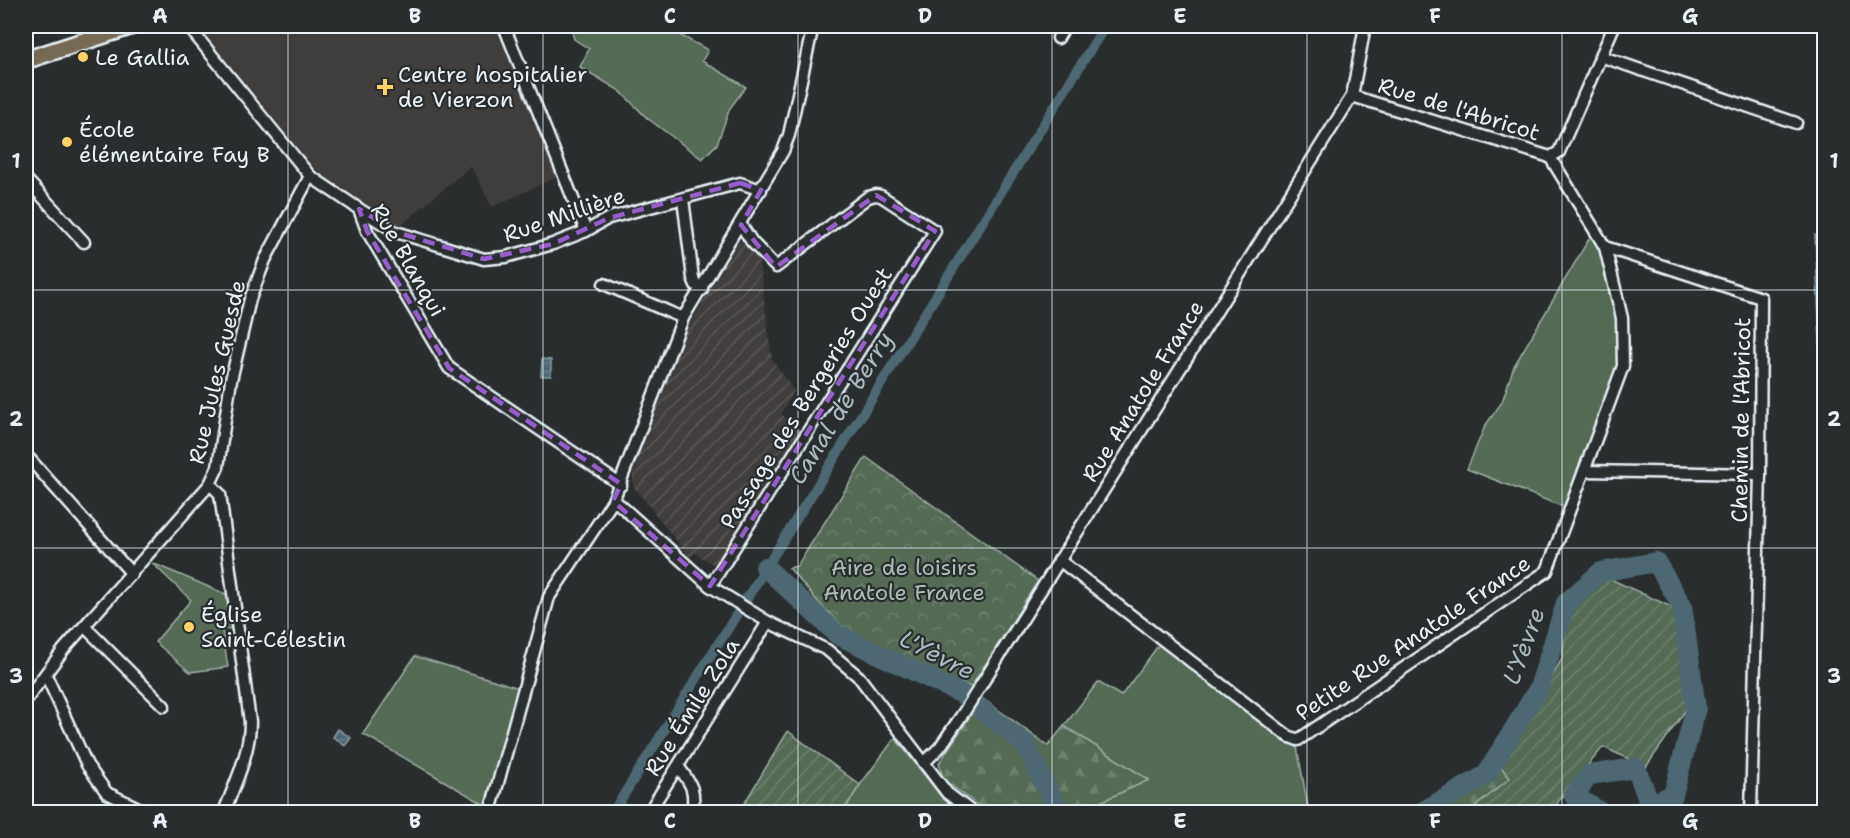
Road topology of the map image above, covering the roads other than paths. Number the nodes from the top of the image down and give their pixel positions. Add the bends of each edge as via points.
1 (131, 26) edge
2 (188, 26) edge
3 (504, 26) edge
4 (813, 26) edge
5 (1065, 26) edge
6 (1365, 26) edge
7 (1614, 26) edge
8 (1058, 38) dead end
9 (1600, 56) junction
10 (26, 60) edge
11 (1352, 96) junction
12 (1796, 123) dead end
13 (1550, 158) junction
14 (310, 176) junction
15 (26, 179) edge
16 (761, 190) junction
17 (683, 199) junction
18 (359, 209) junction
19 (741, 225) junction
20 (586, 231) junction
21 (84, 242) dead end
22 (1605, 247) junction
23 (604, 284) dead end
24 (702, 290) junction
25 (683, 318) junction
26 (26, 455) edge
27 (1584, 471) junction
28 (1761, 474) junction
29 (210, 484) junction
30 (621, 485) junction
31 (613, 501) junction
32 (1059, 560) junction
33 (132, 574) junction
34 (710, 586) junction
35 (768, 622) junction
36 (85, 627) junction
37 (46, 675) junction
38 (26, 700) edge
39 (164, 706) dead end
40 (924, 763) junction
41 (678, 766) junction
42 (146, 812) edge
43 (224, 813) edge
44 (490, 813) edge
45 (649, 813) edge
46 (692, 813) edge
47 (972, 813) edge
48 (1751, 813) edge

1 - 10 main road
2 - 14 street, Rue Blanqui
3 - 20 street
4 - 16 street via 789,135
5 - 8 street
6 - 11 street, Rue Anatole France
7 - 9 street, Rue de l'Abricot
9 - 12 street
9 - 13 street, Rue de l'Abricot via 1559,152
11 - 13 street, Rue de l'Abricot
11 - 32 street, Rue Anatole France
13 - 22 street
14 - 18 street, Rue Blanqui
14 - 29 street, Rue Jules Guesde via 265,260 250,298 231,380 218,467
15 - 21 street
16 - 17 street, Rue Millière via 740,183
16 - 19 street
17 - 20 street, Rue Millière via 609,218
17 - 24 street via 693,278
18 - 20 street, Rue Millière via 396,232 484,259 553,244
18 - 30 street, Rue Blanqui via 367,231 449,368
19 - 24 street
19 - 34 street, Passage des Bergeries Ouest via 776,267 876,195 935,231
22 - 27 street, Petite Rue Anatole France via 1622,318 1623,366
22 - 28 street, Chemin de l'Abricot via 1761,298
23 - 25 street
24 - 25 street
25 - 30 street
26 - 33 street
27 - 28 street
27 - 32 street, Petite Rue Anatole France via 1547,571 1298,740
28 - 48 street, Chemin de l'Abricot
29 - 33 street, Rue Jules Guesde
29 - 43 street via 220,494 250,722 244,757
30 - 31 street
31 - 34 street
31 - 44 street via 549,597
32 - 40 street, Rue Anatole France via 964,712
33 - 36 street, Rue Jules Guesde
34 - 35 street
35 - 40 street via 827,650 859,676
35 - 41 street, Rue Émile Zola
36 - 37 street, Rue Jules Guesde
36 - 39 street
37 - 38 street, Rue Jules Guesde
37 - 42 street via 87,765 107,793
40 - 47 street via 946,793
41 - 45 street, Rue Émile Zola
41 - 46 street via 695,798

